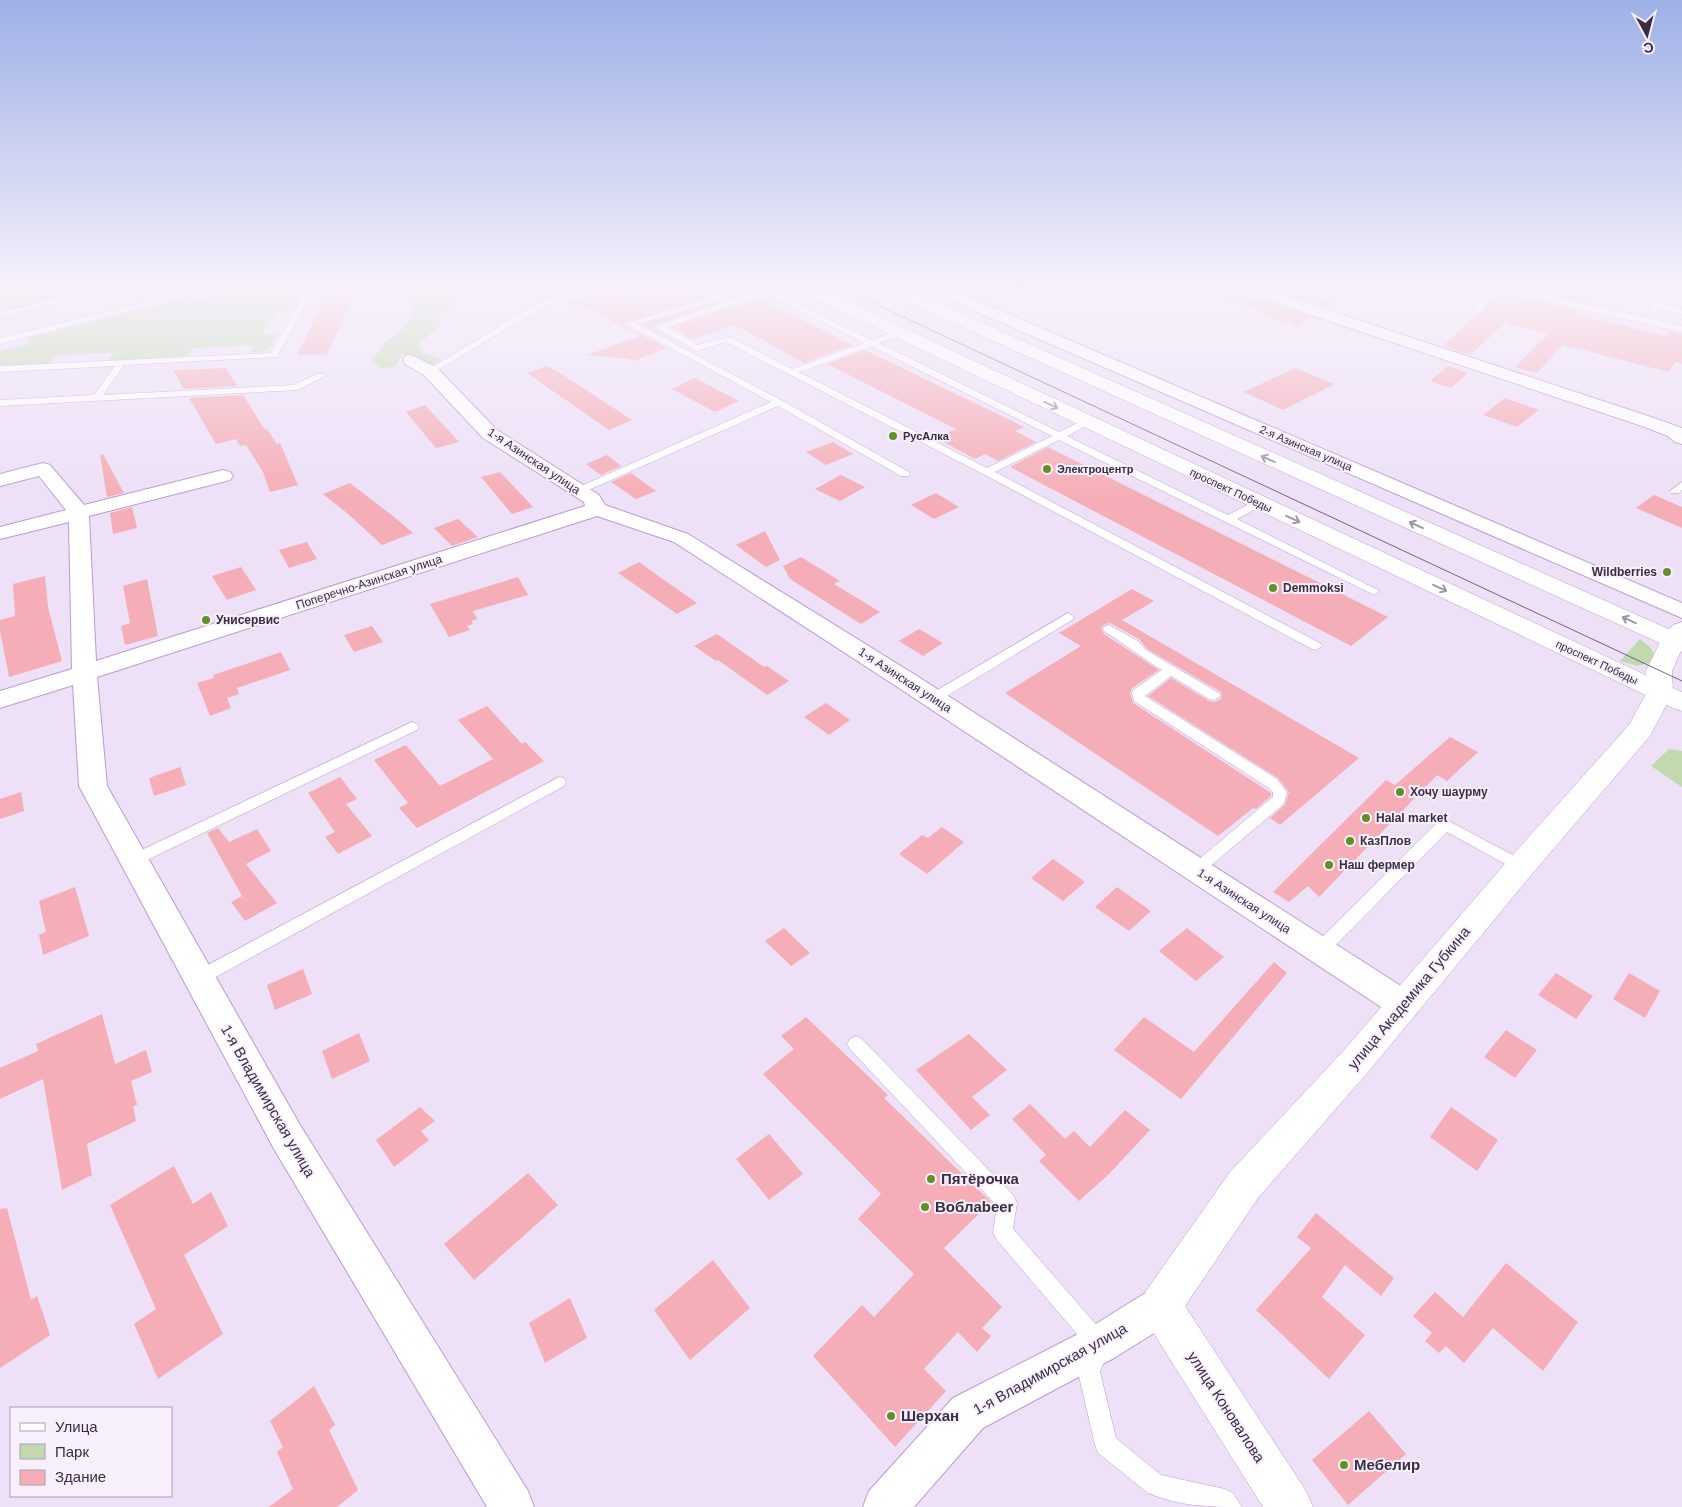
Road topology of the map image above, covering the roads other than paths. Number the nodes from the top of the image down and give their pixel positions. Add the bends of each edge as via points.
1 (249, 356) edge
2 (454, 356) edge
3 (691, 356) edge
4 (761, 356) edge
5 (835, 356) edge
6 (898, 356) edge
7 (948, 356) edge
8 (1044, 356) edge
9 (1092, 356) edge
10 (1445, 356) edge
11 (410, 360) dead end
12 (121, 363) junction
13 (0, 369) edge
14 (430, 371) junction
15 (792, 372) junction
16 (320, 376) dead end
17 (96, 399) junction
18 (778, 402) junction
19 (0, 403) edge
20 (1087, 422) junction
21 (1060, 436) junction
22 (1682, 438) edge
23 (988, 472) junction
24 (905, 474) dead end
25 (223, 476) dead end
26 (0, 480) edge
27 (578, 490) junction
28 (1259, 503) junction
29 (597, 509) junction
30 (79, 512) junction
31 (1229, 519) junction
32 (0, 533) edge
33 (1374, 591) dead end
34 (1682, 611) edge
35 (1068, 617) dead end
36 (1109, 630) dead end
37 (1679, 638) edge
38 (1316, 646) dead end
39 (1171, 670) junction
40 (84, 673) junction
41 (1675, 691) edge
42 (1214, 696) dead end
43 (934, 698) junction
44 (0, 700) edge
45 (412, 727) dead end
46 (559, 782) dead end
47 (134, 860) junction
48 (1521, 866) junction
49 (1196, 870) junction
50 (1320, 950) junction
51 (199, 978) junction
52 (1404, 1005) junction
53 (856, 1044) dead end
54 (1162, 1306) junction
55 (1100, 1344) junction
56 (512, 1507) edge
57 (885, 1507) edge
58 (1230, 1507) edge
59 (1290, 1507) edge

1 - 12 lane
2 - 14 lane
3 - 18 lane
4 - 15 lane
5 - 15 lane
6 - 21 lane
7 -> 20 main road, проспект Победы
37 -> 8 main road
9 - 34 street, 2-я Азинская улица
10 - 22 street via 1648,422
11 - 14 street, 1-я Азинская улица
12 - 13 lane
12 - 17 lane
14 - 27 street, 1-я Азинская улица via 490,434
15 - 23 lane
16 - 17 lane via 295,388
17 - 19 lane
18 - 24 lane
18 - 27 lane
20 - 21 lane
20 - 28 main road, проспект Победы
21 - 23 lane
21 - 31 lane
23 - 38 lane
25 - 30 street
26 - 30 street via 43,469
27 - 29 street, 1-я Азинская улица via 592,499
28 - 31 lane
28 -> 41 main road, проспект Победы
29 - 40 street, Поперечно-Азинская улица
29 - 43 street, 1-я Азинская улица via 681,538
30 - 32 street
30 - 40 street
31 - 33 lane
35 - 43 lane
36 - 39 lane
37 - 41 main road, улица Академика Губкина via 1659,671
39 - 42 lane
39 - 49 lane via 1138,693 1139,698 1272,783 1281,796
40 - 44 street, Поперечно-Азинская улица
40 - 47 street, 1-я Владимирская улица via 93,786
41 - 48 main road, улица Академика Губкина
43 - 49 street, 1-я Азинская улица
45 - 47 lane
46 - 51 lane
47 - 51 street, 1-я Владимирская улица
48 - 50 lane via 1445,824
48 - 52 main road, улица Академика Губкина
49 - 50 street, 1-я Азинская улица
50 - 52 street, 1-я Азинская улица
51 - 56 street, 1-я Владимирская улица via 287,1137
52 - 54 main road, улица Академика Губкина via 1244,1185
53 - 55 lane via 1007,1203 1003,1232
54 - 55 street, 1-я Владимирская улица
54 - 59 main road, улица Коновалова
55 - 57 street, 1-я Владимирская улица via 968,1413
55 - 58 lane via 1088,1372 1106,1445 1156,1485 1225,1501

